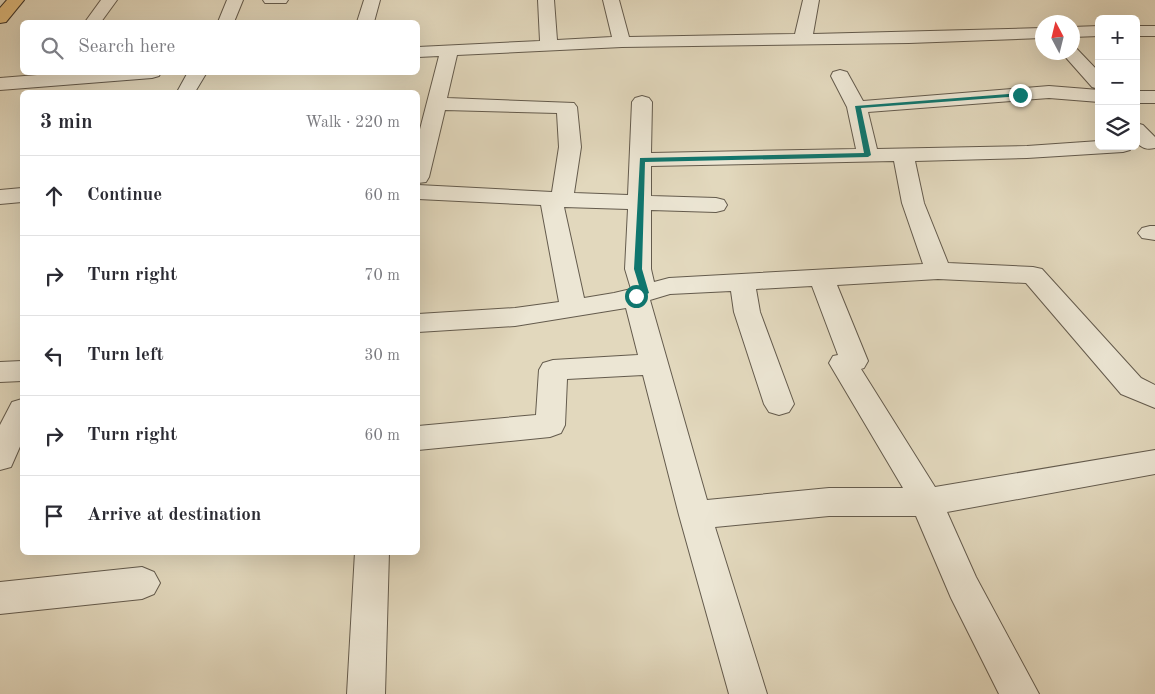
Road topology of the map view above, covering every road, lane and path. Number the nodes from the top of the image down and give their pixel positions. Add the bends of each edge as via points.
1 (16, 0) edge
2 (109, 0) edge
3 (235, 0) edge
4 (271, 0) edge
5 (280, 0) edge
6 (372, 0) edge
7 (546, 0) edge
8 (611, 0) edge
9 (810, 0) edge
10 (0, 18) edge
11 (95, 20) edge
12 (227, 20) edge
13 (367, 20) edge
14 (1095, 31) edge
15 (1080, 32) edge
16 (1035, 34) edge
17 (803, 39) junction
18 (622, 42) junction
19 (549, 45) junction
20 (450, 49) junction
21 (420, 52) edge
22 (1077, 60) edge
23 (81, 75) edge
24 (196, 75) edge
25 (57, 76) edge
26 (840, 76) dead end
27 (1095, 79) edge
28 (0, 84) edge
29 (187, 90) edge
30 (1095, 96) edge
31 (1140, 97) edge
32 (1155, 97) edge
33 (642, 102) dead end
34 (436, 104) junction
35 (857, 107) junction
36 (1095, 148) edge
37 (903, 154) junction
38 (868, 155) junction
39 (642, 160) junction
40 (420, 169) edge
41 (420, 192) edge
42 (20, 195) edge
43 (0, 197) edge
44 (556, 200) junction
45 (640, 202) junction
46 (716, 205) dead end
47 (938, 271) junction
48 (822, 278) junction
49 (742, 282) junction
50 (641, 295) junction
51 (573, 308) junction
52 (420, 323) edge
53 (654, 364) junction
54 (20, 371) edge
55 (0, 372) edge
56 (1155, 397) edge
57 (779, 404) dead end
58 (20, 414) edge
59 (420, 438) edge
60 (0, 458) edge
61 (1155, 462) edge
62 (926, 502) junction
63 (695, 514) junction
64 (372, 555) edge
65 (142, 584) dead end
66 (0, 598) edge
67 (366, 694) edge
68 (748, 694) edge
69 (1020, 694) edge

1 - 10 main road
2 - 11 street
3 - 12 street
4 - 5 street
6 - 13 street
7 - 19 street
8 - 18 street
9 - 17 street
14 - 15 street
16 - 17 street
17 - 18 street
18 - 19 street
19 - 20 street
20 - 21 street
20 - 34 street
22 - 27 street
23 - 25 street
24 - 29 street
25 - 28 street
26 - 35 street
30 - 35 street via 1049,92
31 - 32 street
33 - 39 street
34 - 40 street
34 - 44 street via 567,108 570,148
35 - 38 street
36 - 37 street
37 - 38 street
37 - 47 street via 913,203
38 - 39 street
39 - 45 street
41 - 44 street
42 - 43 street
44 - 45 street
44 - 51 street
45 - 46 street
45 - 50 street via 638,269
47 - 48 street
47 - 56 street via 1034,275 1131,386
48 - 49 street
48 - 62 street via 854,361 843,363
49 - 50 street via 669,286
49 - 57 street via 746,312
50 - 51 street
50 - 53 street
51 - 52 street
53 - 59 street via 553,370 550,425
53 - 63 street
54 - 55 street
58 - 60 street
61 - 62 street
62 - 63 street via 829,502
62 - 69 street via 963,587
63 - 68 street
64 - 67 street
65 - 66 street

